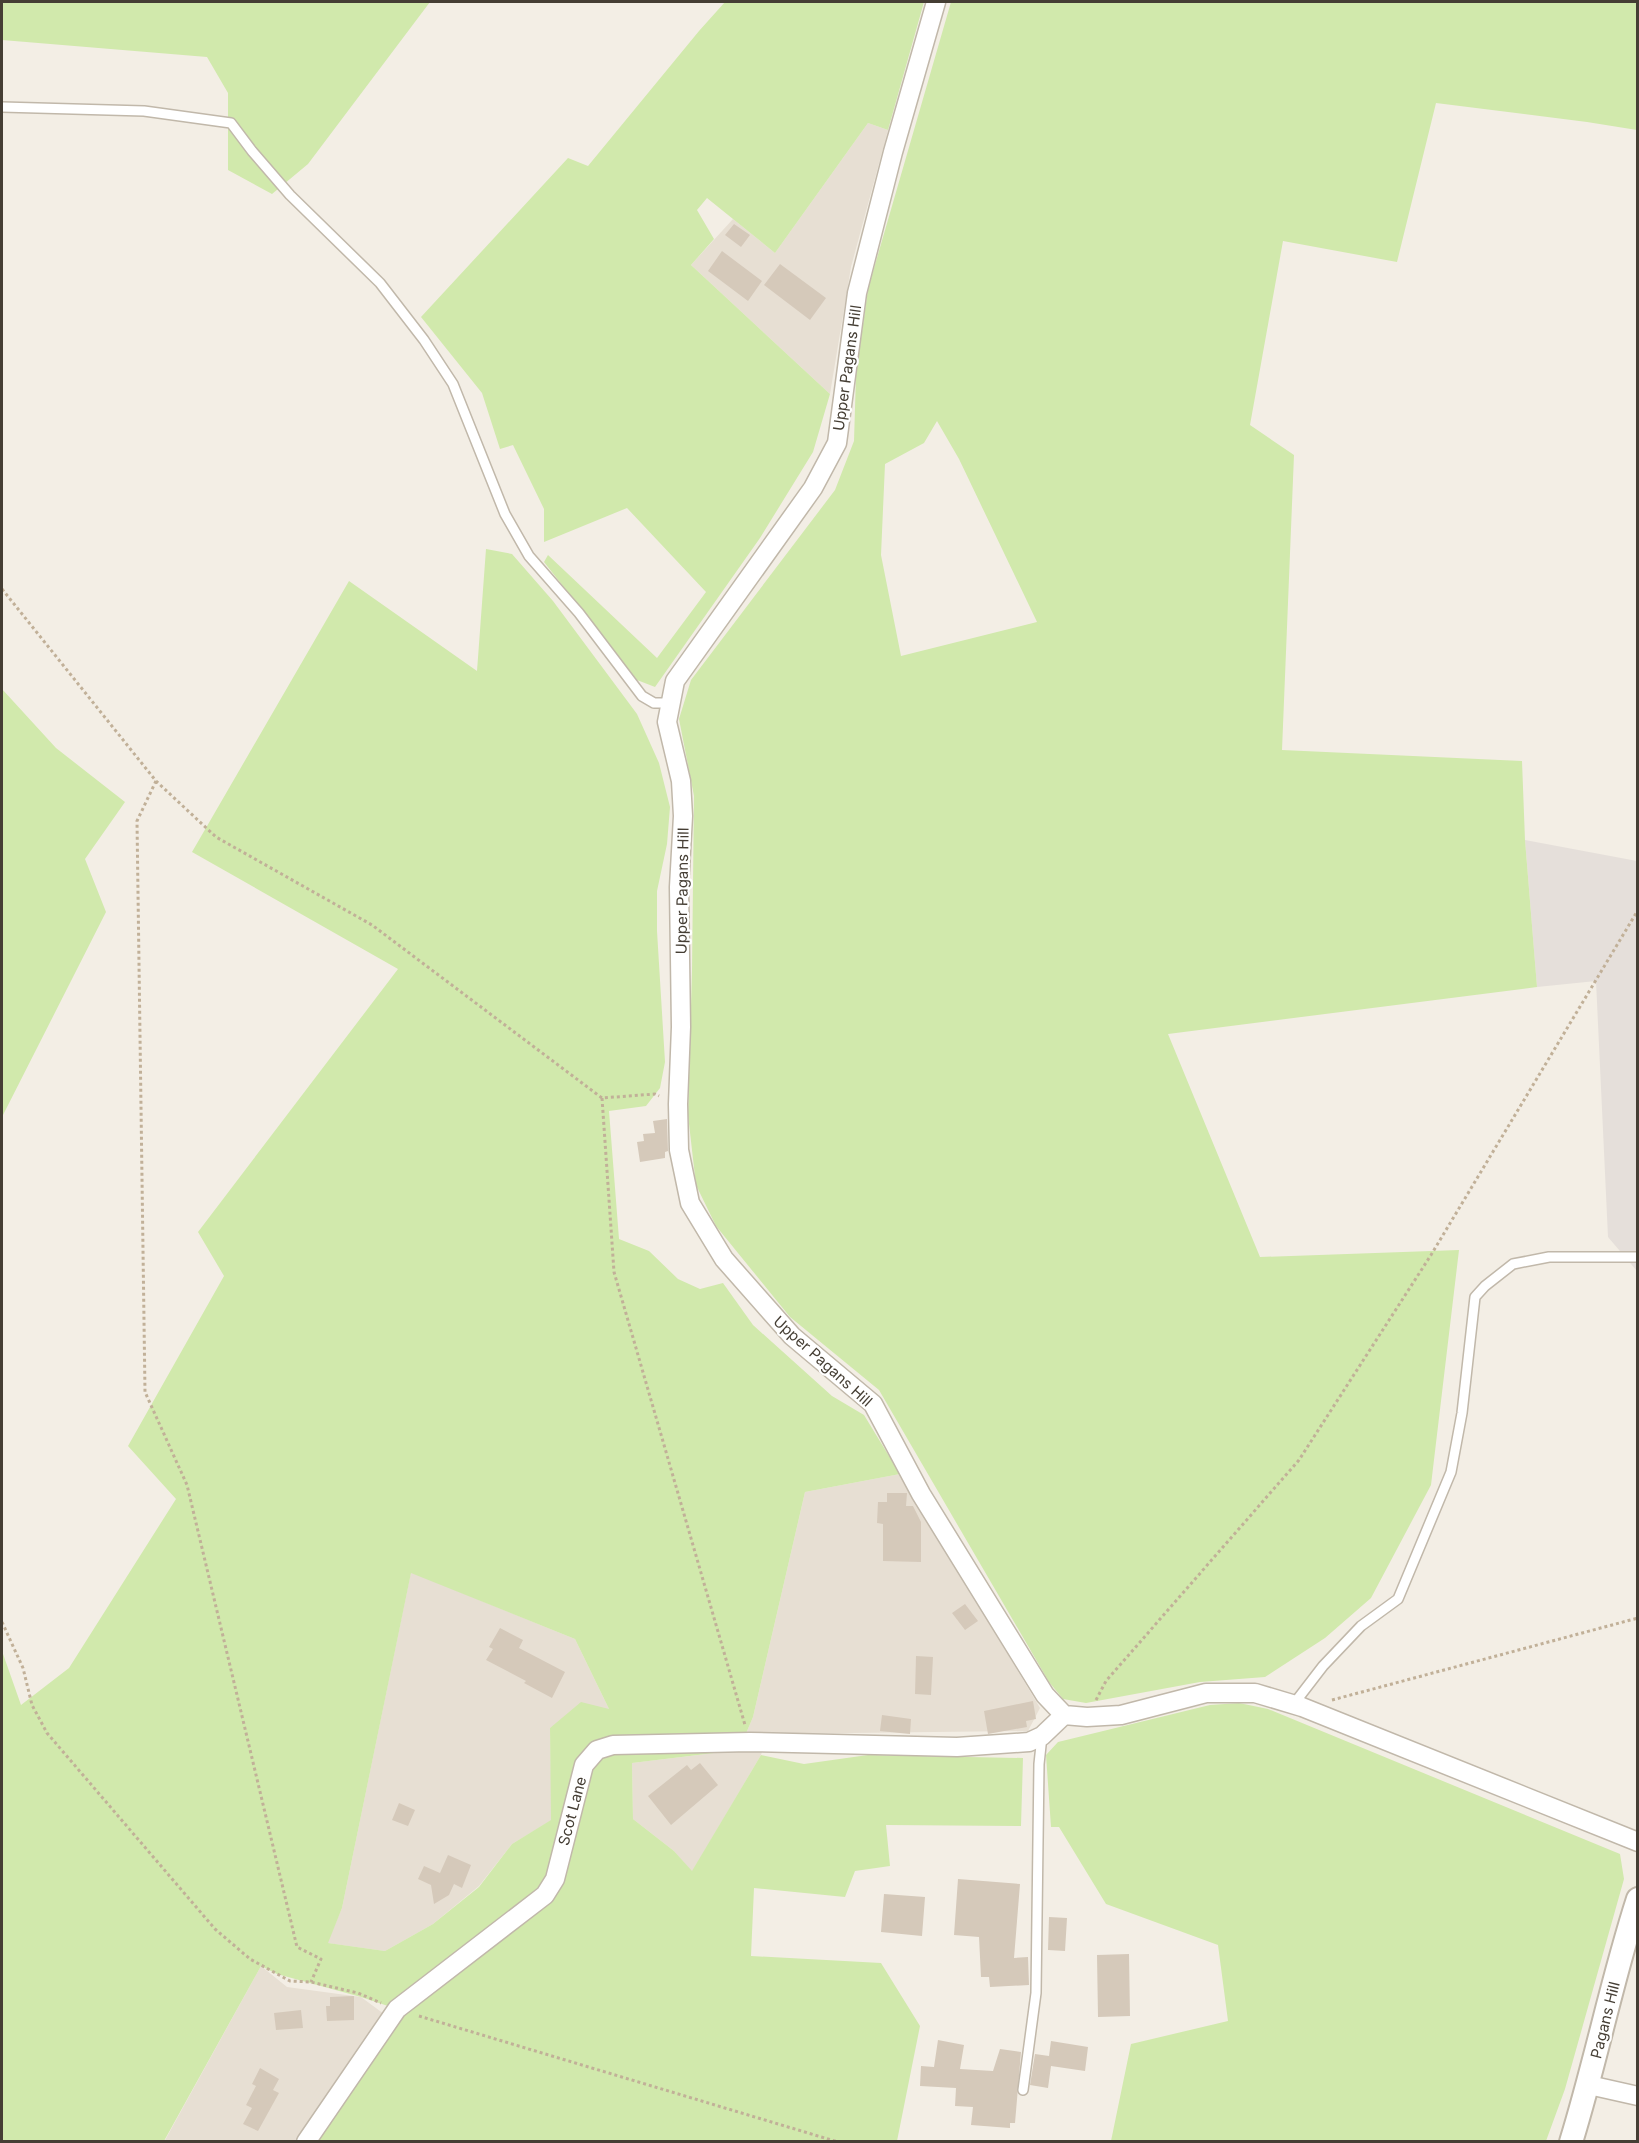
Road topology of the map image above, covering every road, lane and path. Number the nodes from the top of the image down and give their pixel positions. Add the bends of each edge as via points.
1 (936, 2) edge
2 (2, 107) edge
3 (2, 589) edge
4 (671, 703) junction
5 (156, 781) junction
6 (1638, 910) edge
7 (602, 1098) junction
8 (678, 1104) junction
9 (1638, 1257) edge
10 (1638, 1618) edge
11 (2, 1622) edge
12 (1297, 1706) junction
13 (1064, 1715) junction
14 (1087, 1717) junction
15 (1042, 1736) junction
16 (750, 1742) junction
17 (1638, 1842) edge
18 (1638, 1899) edge
19 (311, 1982) junction
20 (397, 2009) junction
21 (1589, 2085) junction
22 (1023, 2090) dead end
23 (1638, 2097) edge
24 (306, 2142) edge
25 (838, 2142) edge
26 (1571, 2142) edge

1 - 4 street, Upper Pagans Hill via 857,293 837,443 813,488 675,681
2 - 4 lane via 144,111 231,123 290,195 380,283 430,349 453,384 505,514 529,556 642,696 654,704
3 - 5 path
4 - 8 street, Upper Pagans Hill via 667,722 681,781 684,816 679,887
5 - 7 path via 216,837 372,925
5 - 19 path via 137,822 145,1392 187,1485 297,1947 321,1959
6 - 14 path via 1431,1255 1299,1460 1106,1681
7 - 8 path via 655,1094
7 - 16 path via 614,1272
8 - 13 street, Upper Pagans Hill via 679,1150 690,1203 724,1259 792,1336 873,1404 921,1494 1045,1695
9 - 12 lane via 1549,1257 1513,1264 1475,1297 1451,1472 1398,1599 1361,1626 1323,1666
10 - 12 path
11 - 19 path via 23,1668 32,1705 47,1733 215,1929 250,1959 277,1974 290,1981
12 - 14 street via 1255,1693 1206,1693 1121,1715
12 - 17 street
13 - 14 street
13 - 15 street, Scot Lane
15 - 16 street, Scot Lane via 1029,1742 957,1747
15 - 22 lane via 1036,1994
16 - 20 street, Scot Lane via 613,1745 597,1750 584,1765 555,1879 545,1895
18 - 21 street, Pagans Hill
19 - 20 path via 358,1993
20 - 24 street, Scot Lane
20 - 25 path
21 - 23 street
21 - 26 street, Pagans Hill

